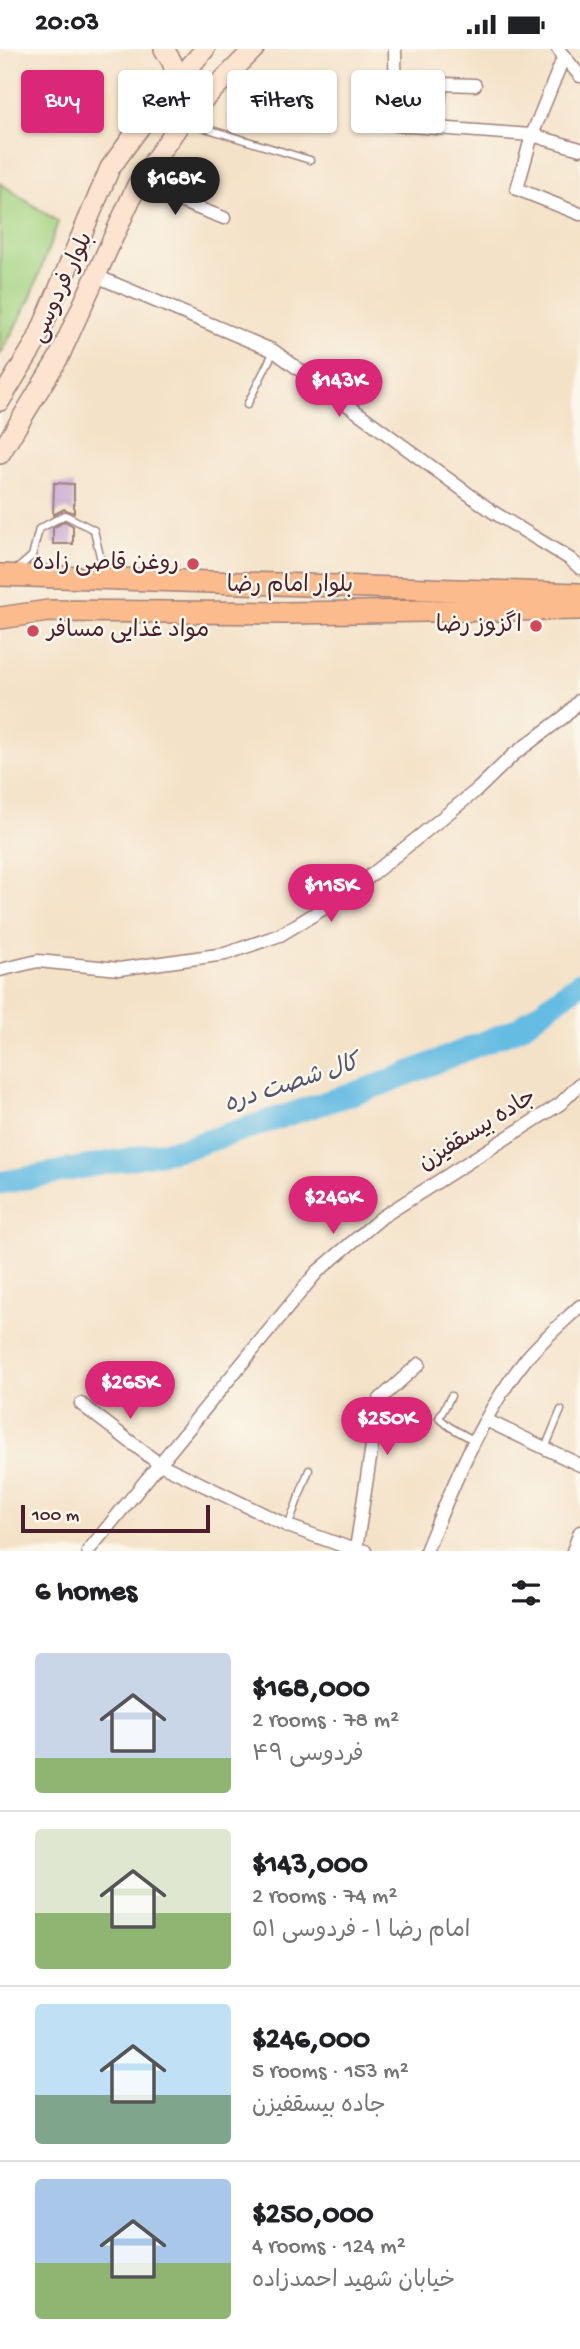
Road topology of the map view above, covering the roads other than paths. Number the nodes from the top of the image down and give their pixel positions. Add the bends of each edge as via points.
1 (164, 49) edge
2 (205, 49) edge
3 (254, 49) edge
4 (395, 49) edge
5 (561, 53) edge
6 (174, 70) edge
7 (186, 70) edge
8 (395, 70) edge
9 (580, 76) edge
10 (445, 84) edge
11 (475, 85) dead end
12 (213, 90) edge
13 (445, 128) edge
14 (213, 130) edge
15 (137, 133) edge
16 (174, 133) edge
17 (532, 135) junction
18 (580, 149) edge
19 (310, 160) dead end
20 (137, 185) junction
21 (580, 214) edge
22 (224, 218) dead end
23 (96, 276) junction
24 (274, 351) junction
25 (0, 401) edge
26 (247, 405) dead end
27 (0, 454) edge
28 (580, 568) edge
29 (4, 576) edge
30 (113, 581) junction
31 (287, 586) junction
32 (580, 594) edge
33 (580, 609) edge
34 (287, 613) junction
35 (0, 618) edge
36 (580, 700) edge
37 (0, 970) edge
38 (580, 1084) edge
39 (580, 1306) edge
40 (419, 1364) dead end
41 (451, 1396) dead end
42 (81, 1404) dead end
43 (561, 1411) dead end
44 (486, 1420) junction
45 (475, 1441) junction
46 (545, 1448) junction
47 (158, 1463) junction
48 (580, 1465) edge
49 (309, 1469) dead end
50 (288, 1526) junction
51 (580, 1532) edge
52 (360, 1550) edge
53 (88, 1551) edge
54 (426, 1551) edge
55 (573, 1551) edge

1 - 6 main road
2 - 7 main road, بلوار فردوسی
3 - 12 main road, بلوار فردوسی
4 - 8 street
5 - 9 street
5 - 17 street
10 - 11 street
13 - 17 street
14 - 19 lane
15 - 25 main road, بلوار فردوسی via 110,169 36,342
16 - 20 main road, بلوار فردوسی
17 - 18 street
17 - 21 street via 517,189
20 - 22 street
20 - 23 main road, بلوار فردوسی
23 - 24 street
23 - 27 main road, بلوار فردوسی via 59,357
24 - 26 lane
24 - 28 street via 493,512
29 - 30 main road, بلوار امام رضا
29 - 30 lane via 32,556 39,529 65,515 94,530 102,565
30 - 31 main road, بلوار امام رضا
31 - 32 main road, بلوار امام رضا
31 - 34 main road
33 - 34 main road, بلوار امام رضا
34 - 35 main road, بلوار امام رضا via 48,611
36 - 37 street via 349,893 280,935 225,954 119,969 38,961
38 - 47 street, جاده بیسقفیزن via 559,1104 382,1217 317,1272
39 - 44 street via 526,1359
40 - 52 street via 379,1400
41 - 45 lane via 439,1418
42 - 47 street
43 - 46 lane
44 - 45 street
44 - 46 street
45 - 54 street
46 - 48 street
47 - 50 street
47 - 53 street, جاده بیسقفیزن
49 - 50 lane
50 - 52 street
51 - 55 street

